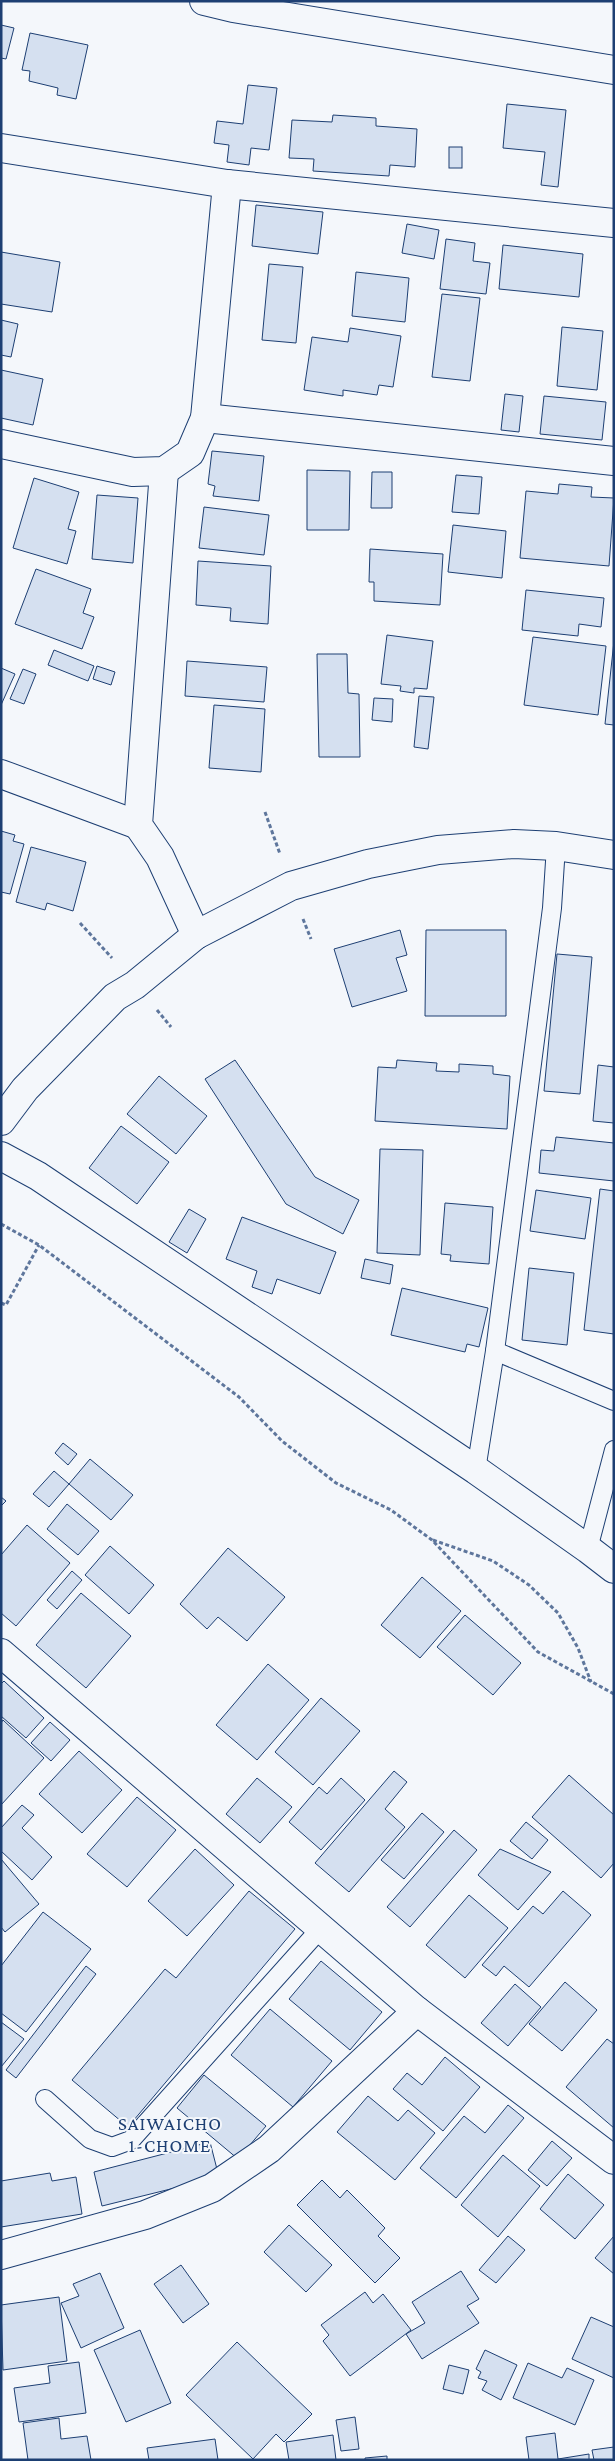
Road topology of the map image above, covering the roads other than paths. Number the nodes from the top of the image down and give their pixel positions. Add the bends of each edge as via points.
1 (204, 1) edge
2 (614, 70) edge
3 (1, 148) edge
4 (227, 184) junction
5 (614, 223) edge
6 (205, 418) junction
7 (1, 444) edge
8 (614, 461) edge
9 (164, 471) junction
10 (1, 774) edge
11 (138, 825) junction
12 (556, 846) junction
13 (614, 855) edge
14 (196, 935) junction
15 (1, 1121) edge
16 (1, 1156) edge
17 (494, 1352) junction
18 (614, 1401) edge
19 (614, 1450) edge
20 (476, 1470) junction
21 (588, 1549) junction
22 (614, 1569) edge
23 (1, 1653) edge
24 (321, 1928) junction
25 (417, 2011) junction
26 (45, 2099) dead end
27 (614, 2160) edge
28 (1, 2254) edge

1 - 2 main road
3 - 4 main road
4 - 5 main road
4 - 6 main road
6 - 8 main road
6 - 9 main road via 190,453
7 - 9 main road via 133,472
9 - 11 main road
10 - 11 main road
11 - 14 main road via 160,857
12 - 13 main road
12 - 14 main road via 514,844 438,850 368,864 291,886
12 - 17 lane via 552,908
14 - 15 main road via 135,985 115,997 25,1089
16 - 20 main road via 38,1176
17 - 18 lane
17 - 20 lane
19 - 21 lane
20 - 21 main road
21 - 22 main road
23 - 24 main road
24 - 25 main road
24 - 26 lane via 132,2140 112,2147 90,2139
25 - 27 main road
25 - 28 main road via 268,2149 212,2188 145,2215

